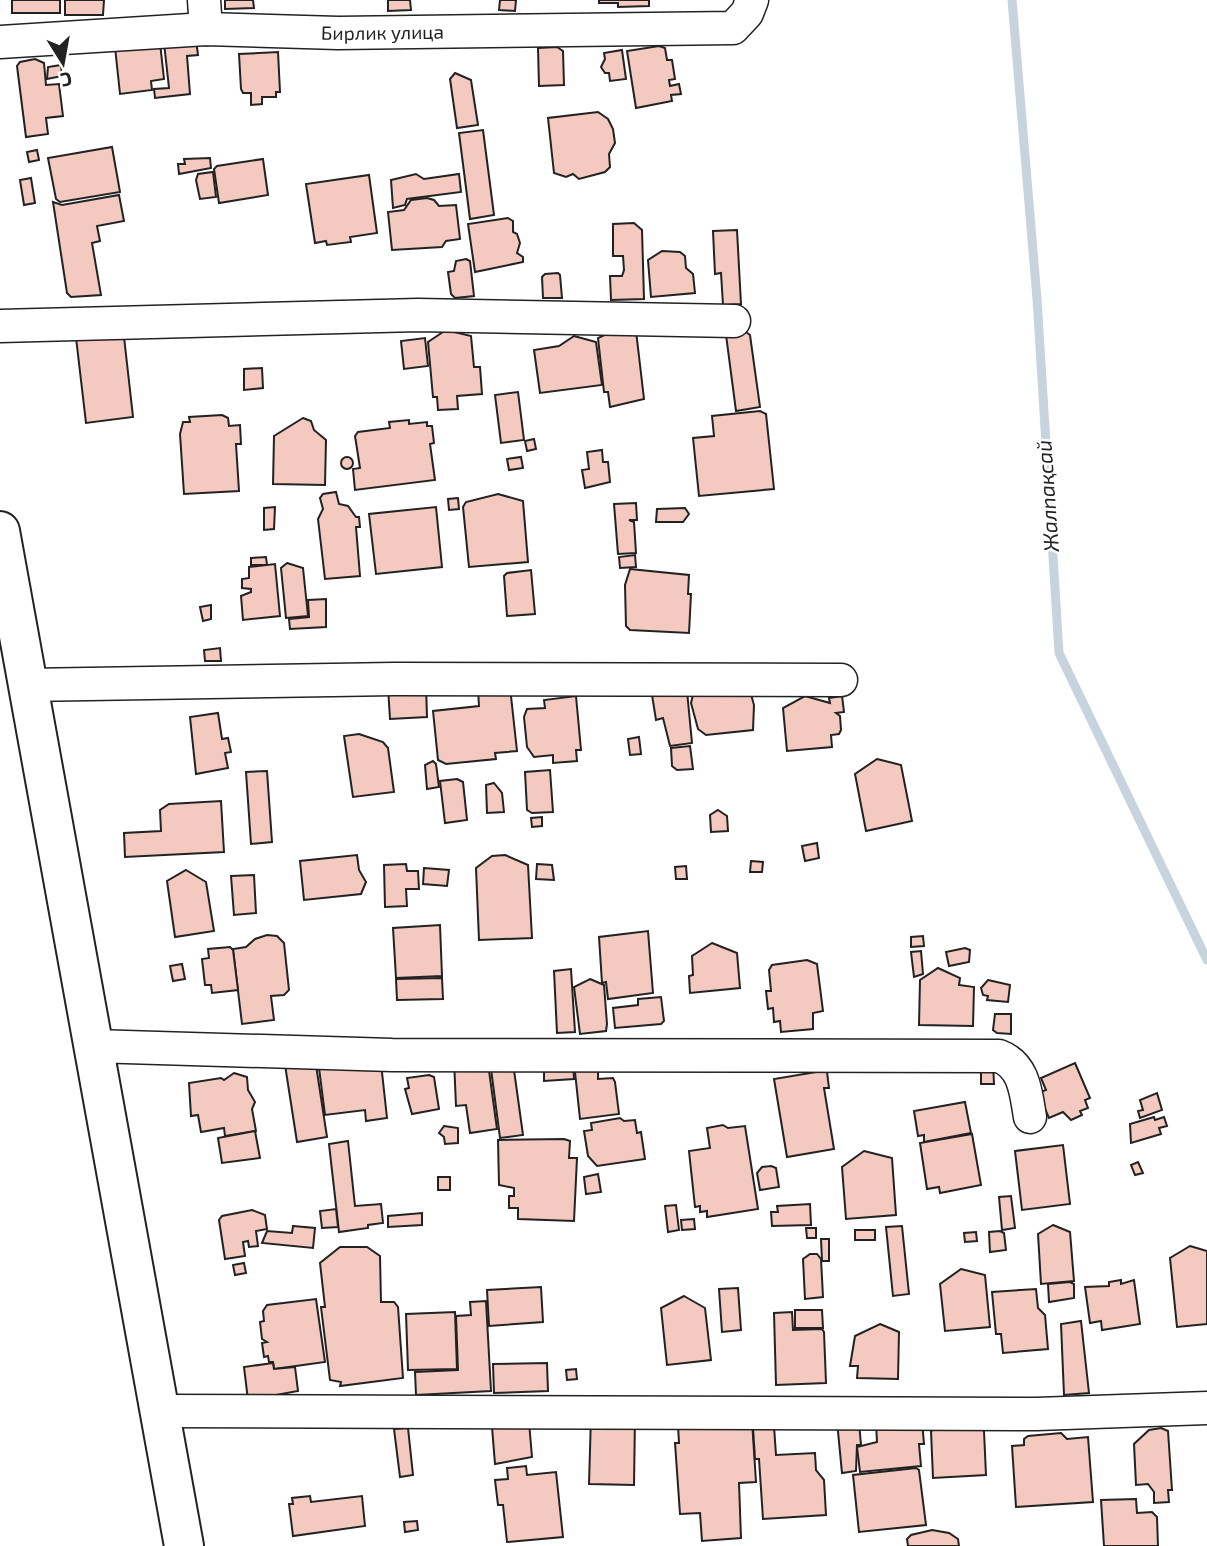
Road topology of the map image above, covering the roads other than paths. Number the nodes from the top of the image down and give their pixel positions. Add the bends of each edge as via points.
1 (752, 0) edge
2 (205, 15) edge
3 (0, 42) edge
4 (734, 321) dead end
5 (0, 326) edge
6 (0, 531) edge
7 (841, 680) dead end
8 (27, 685) junction
9 (93, 1046) junction
10 (1030, 1117) dead end
11 (1207, 1408) edge
12 (160, 1411) junction
13 (184, 1546) edge

1 - 2 street, Бирлик улица via 733,28 338,33
2 - 3 street, Бирлик улица
4 - 5 street via 418,316
6 - 8 main road
7 - 8 street via 394,679
8 - 9 main road
9 - 10 street via 392,1055 999,1056 1022,1077
9 - 12 main road
11 - 12 street via 1037,1414
12 - 13 main road

